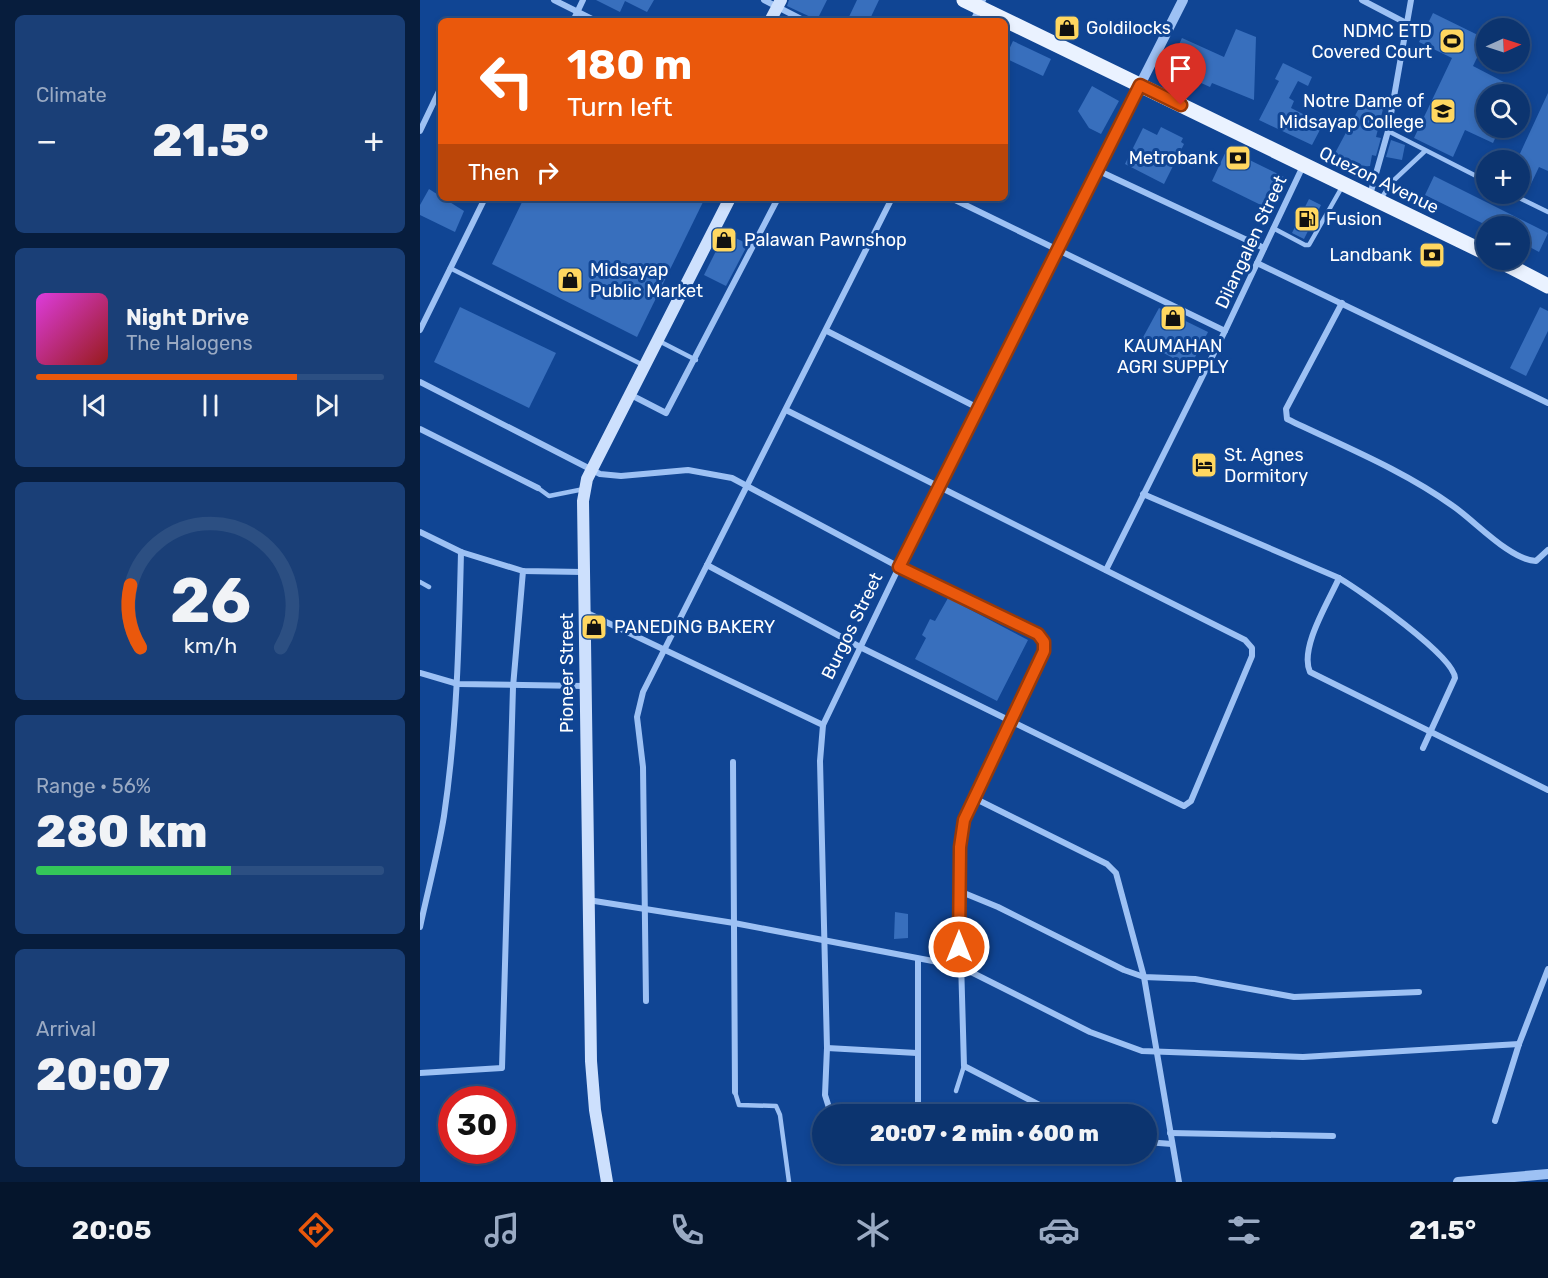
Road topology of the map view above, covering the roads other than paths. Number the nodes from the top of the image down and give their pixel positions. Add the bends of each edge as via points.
1 (554, 0) edge
2 (583, 0) edge
3 (764, 0) edge
4 (964, 0) edge
5 (1183, 0) edge
6 (1362, 0) edge
7 (1412, 0) edge
8 (779, 3) edge
9 (978, 10) edge
10 (577, 12) junction
11 (574, 18) edge
12 (590, 18) edge
13 (772, 18) edge
14 (801, 18) edge
15 (995, 18) edge
16 (1406, 23) junction
17 (1008, 24) edge
18 (1140, 85) junction
19 (438, 93) edge
20 (420, 131) edge
21 (1388, 131) junction
22 (1425, 151) junction
23 (1304, 165) junction
24 (1099, 171) junction
25 (1476, 176) edge
26 (1343, 185) junction
27 (1374, 200) junction
28 (484, 201) edge
29 (729, 201) edge
30 (776, 201) edge
31 (891, 201) edge
32 (957, 201) edge
33 (1530, 203) edge
34 (1548, 212) edge
35 (1273, 228) junction
36 (1264, 248) junction
37 (1476, 249) edge
38 (1058, 251) junction
39 (1257, 263) junction
40 (450, 268) junction
41 (1517, 270) edge
42 (1548, 286) edge
43 (1342, 303) junction
44 (420, 330) edge
45 (827, 330) junction
46 (1225, 331) junction
47 (659, 341) junction
48 (696, 360) junction
49 (646, 366) junction
50 (420, 382) edge
51 (631, 395) junction
52 (1548, 403) edge
53 (980, 409) junction
54 (786, 410) junction
55 (420, 429) edge
56 (592, 471) junction
57 (748, 486) junction
58 (538, 488) joint
59 (940, 488) junction
60 (584, 489) junction
61 (1143, 494) junction
62 (420, 532) edge
63 (460, 552) junction
64 (1547, 552) edge
65 (707, 565) junction
66 (899, 567) junction
67 (1106, 570) junction
68 (523, 571) junction
69 (583, 572) junction
70 (1339, 578) junction
71 (420, 582) edge
72 (429, 587) dead end
73 (585, 612) junction
74 (860, 647) junction
75 (663, 650) junction
76 (420, 673) edge
77 (458, 684) junction
78 (584, 686) junction
79 (513, 687) junction
80 (1010, 720) junction
81 (823, 725) junction
82 (1431, 731) junction
83 (1423, 748) dead end
84 (733, 762) dead end
85 (1548, 790) edge
86 (974, 798) junction
87 (959, 891) junction
88 (587, 900) junction
89 (645, 910) junction
90 (734, 923) junction
91 (420, 927) edge
92 (825, 942) junction
93 (918, 959) junction
94 (960, 966) junction
95 (1547, 971) edge
96 (1144, 977) junction
97 (1419, 992) dead end
98 (646, 1001) dead end
99 (1519, 1044) junction
100 (827, 1048) junction
101 (917, 1053) junction
102 (1157, 1053) junction
103 (964, 1066) junction
104 (420, 1073) edge
105 (956, 1091) dead end
106 (735, 1092) joint
107 (828, 1104) edge
108 (918, 1104) edge
109 (1038, 1104) edge
110 (1495, 1121) dead end
111 (1170, 1132) junction
112 (1334, 1136) dead end
113 (1157, 1143) edge
114 (1172, 1144) junction
115 (1548, 1174) edge
116 (606, 1182) edge
117 (789, 1182) edge
118 (1179, 1182) edge
119 (1458, 1182) edge

1 - 10 street
2 - 10 street
3 - 8 street
4 - 9 main road, Quezon Avenue
5 - 18 street, Burgos Street
6 - 16 street
7 - 16 street
8 - 13 main road
8 - 14 street
9 - 15 main road, Quezon Avenue
10 - 11 street
10 - 12 street
16 - 21 street
17 - 18 main road, Quezon Avenue
18 - 23 main road, Quezon Avenue
18 - 24 street, Burgos Street
19 - 20 street
21 - 22 lane
21 - 27 street
22 - 25 lane
22 - 27 lane
23 - 26 main road, Quezon Avenue
23 - 35 street, Dilangalen Street
24 - 36 street
24 - 38 street, Burgos Street
26 - 27 main road, Quezon Avenue
26 - 35 lane via 1309,245
27 - 37 main road, Quezon Avenue
28 - 40 street
29 - 47 main road, Pioneer Street
30 - 48 street
31 - 45 street
32 - 38 street
33 - 34 lane
35 - 36 street, Dilangalen Street
36 - 39 street, Dilangalen Street
38 - 46 street
38 - 53 street, Burgos Street
39 - 43 street
39 - 46 street, Dilangalen Street
40 - 44 street
40 - 49 lane
41 - 42 main road
43 - 52 street
43 - 64 street via 1286,409 1287,419 1418,482 1518,556 1536,561
45 - 53 street
45 - 54 street
46 - 61 street, Dilangalen Street
47 - 48 lane
47 - 49 main road, Pioneer Street
48 - 51 street via 666,412
49 - 51 main road, Pioneer Street
50 - 56 street
51 - 56 main road, Pioneer Street
53 - 59 street, Burgos Street
54 - 57 street
54 - 59 street
55 - 58 street
56 - 57 street via 621,476 705,471
56 - 60 main road, Pioneer Street
57 - 65 street
57 - 66 street
58 - 60 lane via 549,496
59 - 66 street, Burgos Street
59 - 67 street
60 - 69 main road, Pioneer Street
61 - 67 street, Dilangalen Street
61 - 70 street
62 - 63 street
63 - 68 street
63 - 77 street
65 - 74 street
65 - 75 street
66 - 74 street, Burgos Street
66 - 80 street via 1038,634 1044,642 1044,651
67 - 80 street via 1245,640 1252,648 1191,801 1184,806
68 - 69 street
68 - 79 street
69 - 73 main road, Pioneer Street
70 - 82 street via 1368,595 1455,673 1455,684
70 - 82 street via 1308,647 1306,664 1310,672
71 - 72 lane
73 - 75 street
73 - 78 main road, Pioneer Street
74 - 80 street
74 - 81 street, Burgos Street
75 - 81 street
75 - 89 street via 637,710 643,767
76 - 77 street
77 - 79 street
77 - 91 street via 444,818
78 - 79 street
78 - 88 main road, Pioneer Street
79 - 104 street via 502,1068
80 - 86 street
81 - 92 street, Burgos Street via 820,788
82 - 83 street
82 - 85 street
84 - 90 street
86 - 87 street via 962,831
86 - 96 street via 1112,869 1119,882
87 - 94 street
87 - 96 street
88 - 89 street
88 - 116 main road, Pioneer Street via 591,1061
89 - 90 street
89 - 98 street
90 - 92 street
90 - 106 street
92 - 93 street
92 - 100 street, Burgos Street
93 - 94 street
93 - 101 street
94 - 102 street via 1090,1032 1136,1050
94 - 103 street
95 - 99 street
96 - 97 street via 1183,978 1312,998
96 - 102 street
99 - 102 street via 1303,1057
99 - 110 street
100 - 101 street
100 - 107 street, Burgos Street
101 - 108 street
102 - 111 street
103 - 105 lane
103 - 109 street
106 - 117 lane via 739,1105 776,1106
111 - 112 street
111 - 114 street
113 - 114 street
114 - 118 street
115 - 119 street

